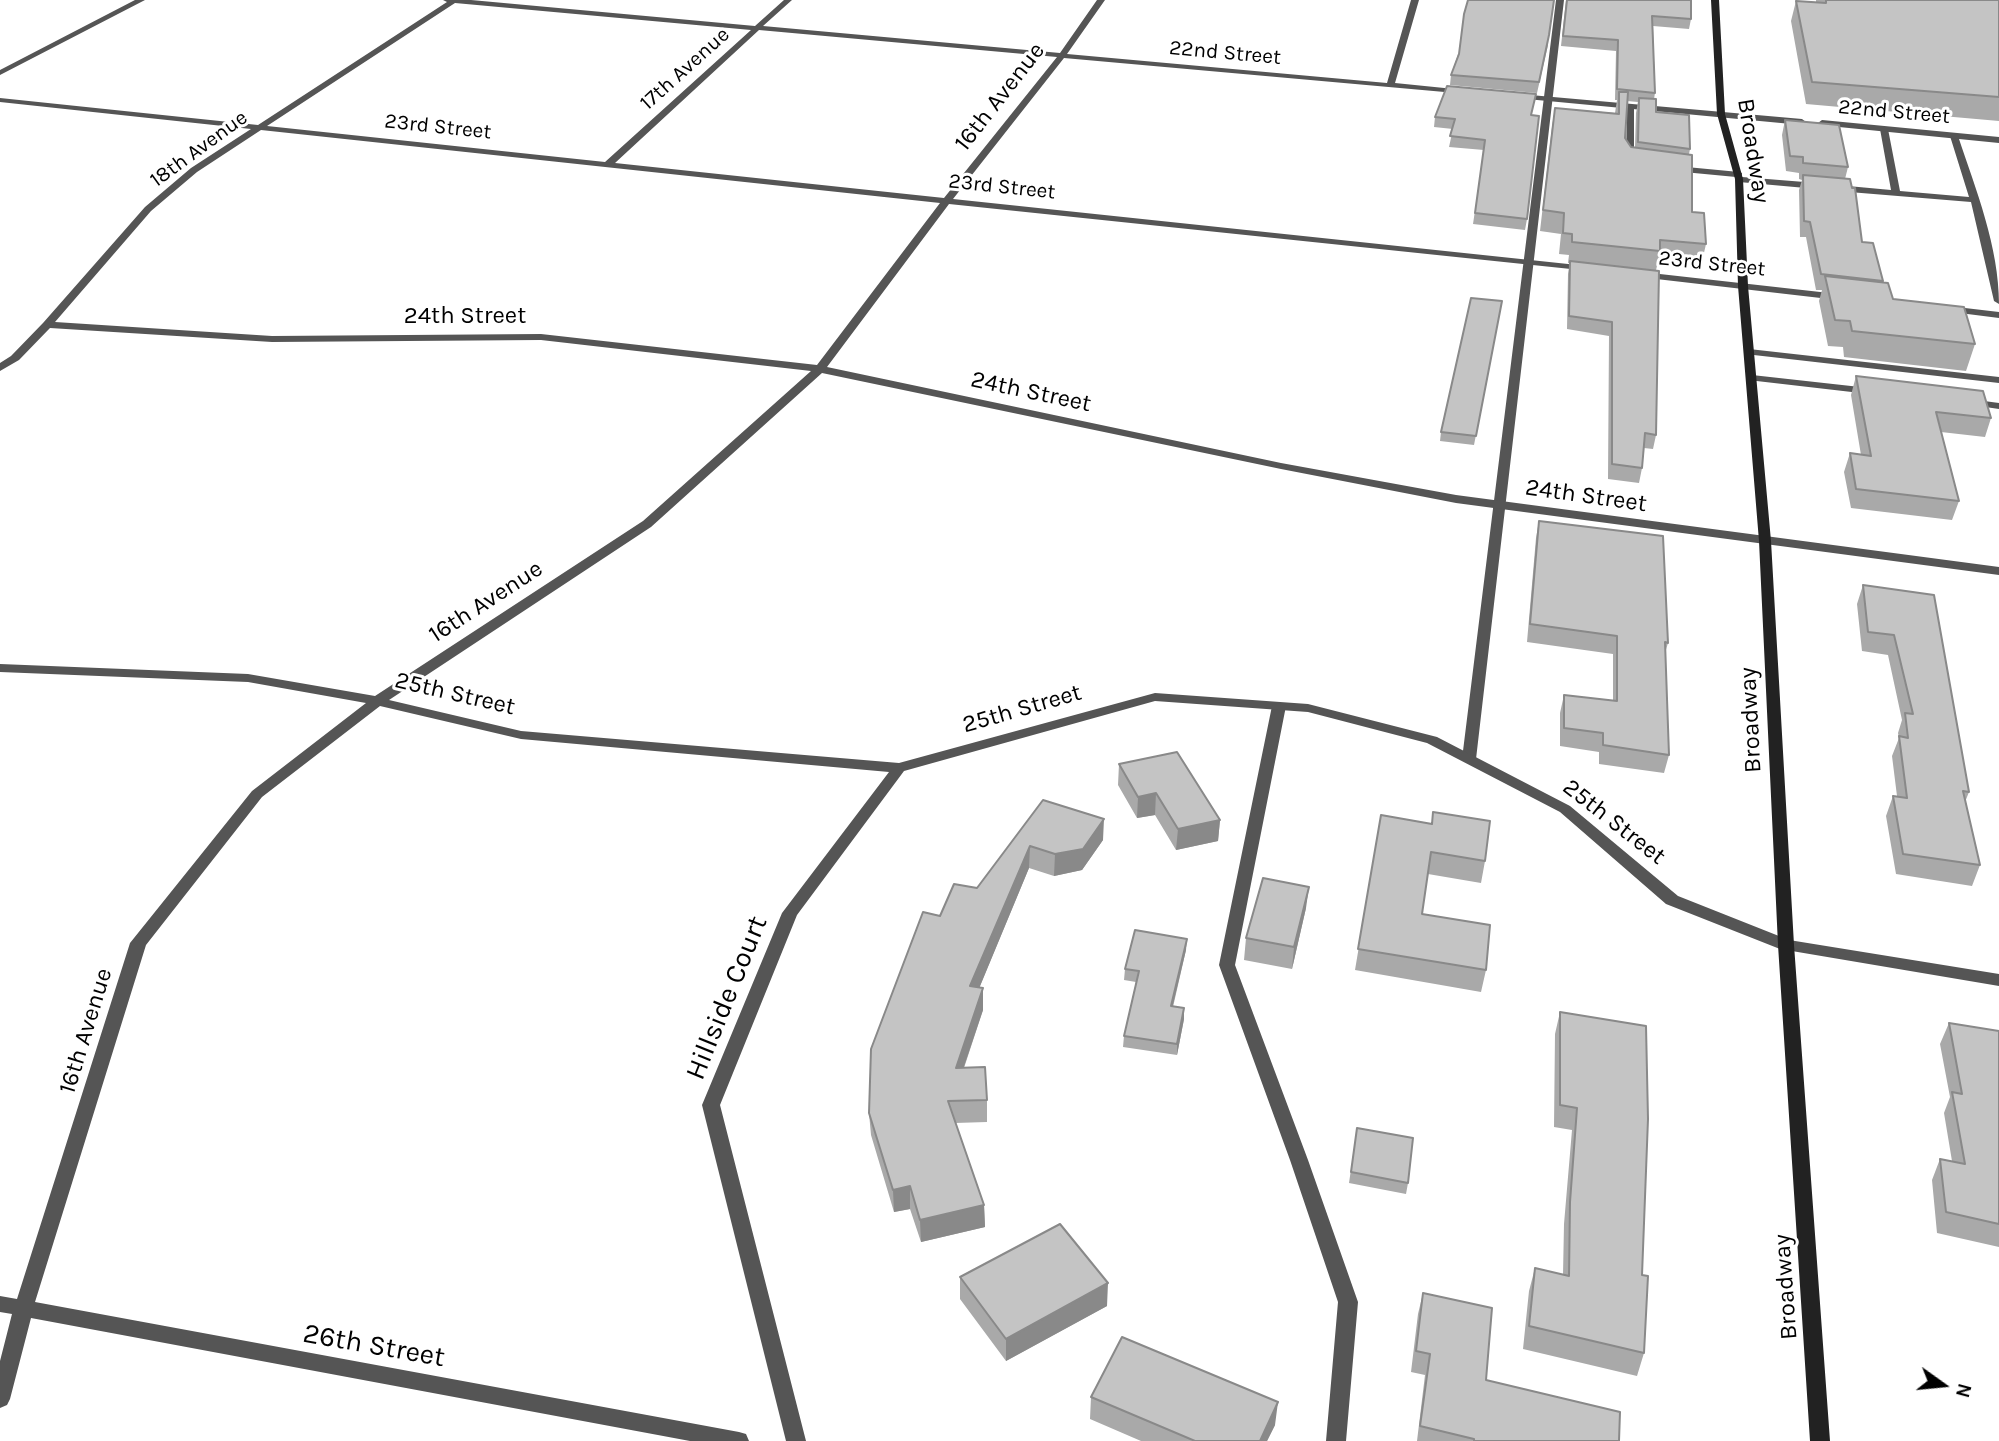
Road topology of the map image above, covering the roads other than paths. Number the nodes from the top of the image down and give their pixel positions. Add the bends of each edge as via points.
1 (141, 0) edge
2 (447, 0) edge
3 (455, 0) edge
4 (788, 0) edge
5 (1101, 0) edge
6 (1415, 0) edge
7 (1560, 0) edge
8 (1715, 0) edge
9 (756, 29) junction
10 (1062, 56) junction
11 (0, 73) edge
12 (1390, 85) junction
13 (1469, 92) edge
14 (1508, 96) edge
15 (1548, 99) junction
16 (0, 100) edge
17 (1630, 106) junction
18 (1721, 114) junction
19 (259, 127) junction
20 (1884, 129) junction
21 (1954, 136) junction
22 (1999, 140) edge
23 (607, 165) junction
24 (1646, 166) edge
25 (1659, 167) edge
26 (1739, 177) junction
27 (1896, 193) junction
28 (1975, 200) junction
29 (947, 201) junction
30 (1528, 263) junction
31 (1595, 270) edge
32 (1635, 275) edge
33 (1743, 286) junction
34 (1851, 298) edge
35 (1999, 300) edge
36 (1932, 307) edge
37 (1999, 315) edge
38 (47, 325) junction
39 (1749, 352) junction
40 (0, 368) edge
41 (820, 369) junction
42 (1752, 378) junction
43 (1999, 380) edge
44 (1875, 392) edge
45 (1958, 401) edge
46 (1999, 406) edge
47 (1498, 505) junction
48 (1765, 541) junction
49 (1999, 571) edge
50 (0, 668) edge
51 (377, 701) junction
52 (1279, 706) junction
53 (1469, 759) junction
54 (899, 768) junction
55 (1786, 944) junction
56 (1999, 980) edge
57 (0, 1304) edge
58 (23, 1311) junction
59 (0, 1399) edge
60 (739, 1441) edge
61 (796, 1441) edge
62 (1336, 1441) edge
63 (1820, 1441) edge

1 - 11 street
2 - 3 street, 22nd Street
3 - 9 street, 22nd Street
3 - 19 street, 18th Avenue
4 - 9 street, 17th Avenue
5 - 10 street, 16th Avenue
6 - 12 street
7 - 15 street
8 - 18 main road, Broadway
9 - 10 street, 22nd Street
9 - 23 street, 17th Avenue
10 - 12 street, 22nd Street
10 - 29 street, 16th Avenue
12 - 13 street, 22nd Street
14 - 15 street, 22nd Street
15 - 17 street, 22nd Street
15 - 30 street
16 - 19 street, 23rd Street
17 - 18 street, 22nd Street
17 - 24 street via 1628,158 1632,164
18 - 20 street, 22nd Street
18 - 26 main road, Broadway
19 - 23 street, 23rd Street
19 - 38 street, 18th Avenue via 194,170 148,209
20 - 21 street, 22nd Street
20 - 27 street
21 - 22 street, 22nd Street
21 - 28 street
23 - 29 street, 23rd Street
25 - 26 street
26 - 27 street
26 - 33 main road, Broadway
27 - 28 street
28 - 35 street
29 - 30 street, 23rd Street
29 - 41 street, 16th Avenue
30 - 31 street, 23rd Street
30 - 47 street
32 - 33 street, 23rd Street
33 - 34 street, 23rd Street
33 - 39 main road, Broadway
36 - 37 street
38 - 40 street, 18th Avenue
38 - 41 street, 24th Street via 272,339 541,337
39 - 42 main road, Broadway
39 - 43 street
41 - 47 street, 24th Street via 1281,466
41 - 51 street, 16th Avenue via 647,524
42 - 44 street
42 - 48 main road, Broadway
45 - 46 street
47 - 48 street, 24th Street
47 - 53 street
48 - 49 street, 24th Street
48 - 55 main road, Broadway
50 - 51 street, 25th Street via 248,678
51 - 54 street, 25th Street via 521,735
51 - 58 street, 16th Avenue via 257,794 138,943
52 - 53 street, 25th Street via 1308,708 1432,740
52 - 54 street, 25th Street via 1155,698
52 - 62 street via 1227,965 1348,1302
53 - 55 street, 25th Street via 1565,809 1672,900
54 - 61 street, Hillside Court via 790,913 711,1105
55 - 56 street, 25th Street
55 - 63 main road, Broadway
57 - 58 street, 26th Street
58 - 59 street, 16th Avenue
58 - 60 street, 26th Street

